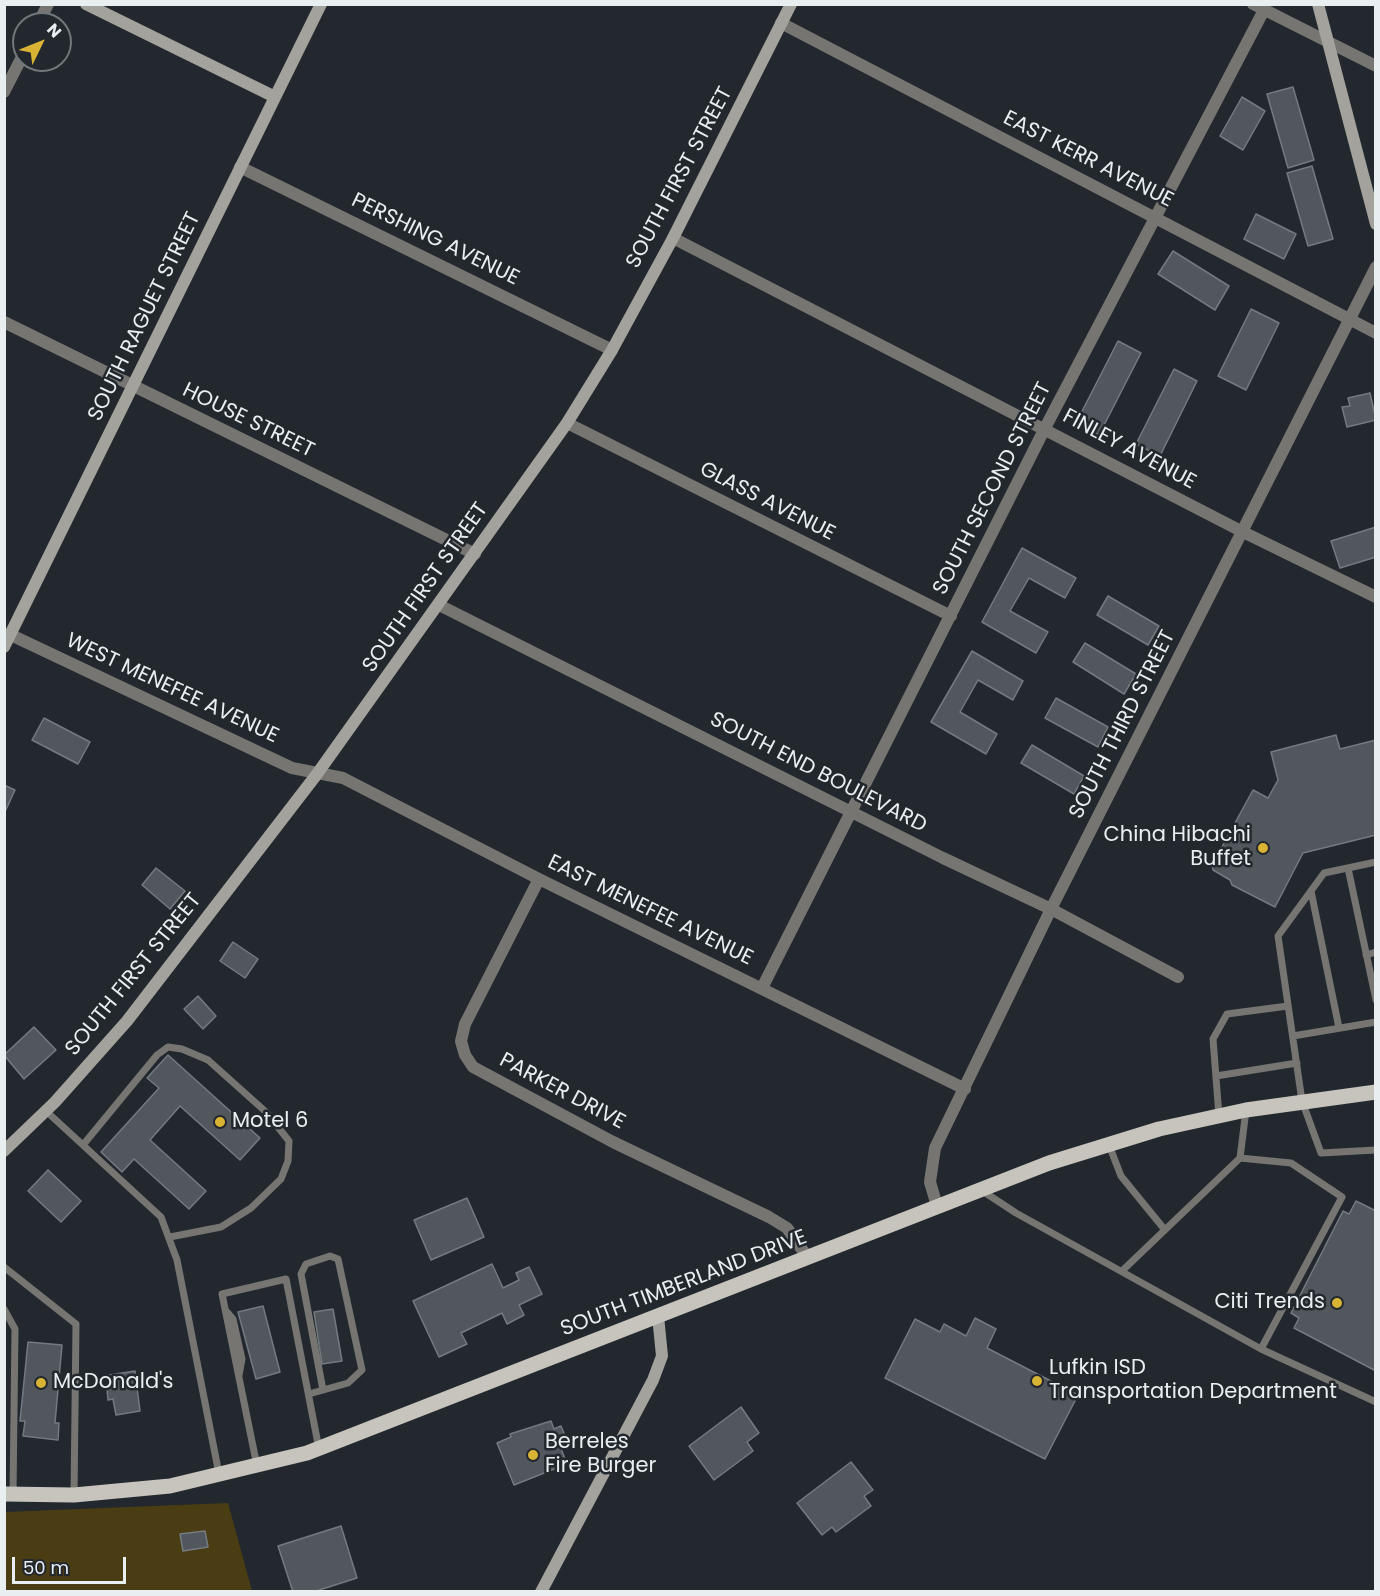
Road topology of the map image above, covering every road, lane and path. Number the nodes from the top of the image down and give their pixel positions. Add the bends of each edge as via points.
1 (86, 4) edge
2 (321, 4) edge
3 (791, 4) edge
4 (1318, 4) edge
5 (1259, 7) edge
6 (781, 24) junction
7 (1328, 43) junction
8 (1376, 66) edge
9 (14, 72) edge
10 (4, 92) edge
11 (275, 97) junction
12 (240, 167) junction
13 (1156, 217) junction
14 (1376, 224) edge
15 (673, 238) junction
16 (1376, 267) edge
17 (1349, 319) junction
18 (4, 322) edge
19 (1376, 333) edge
20 (612, 350) junction
21 (133, 386) junction
22 (567, 423) junction
23 (1046, 428) junction
24 (1243, 532) junction
25 (475, 554) junction
26 (1376, 597) edge
27 (439, 605) junction
28 (951, 616) junction
29 (12, 635) junction
30 (4, 647) edge
31 (317, 774) junction
32 (851, 810) junction
33 (1376, 862) edge
34 (1347, 868) junction
35 (539, 879) junction
36 (1311, 891) junction
37 (1051, 909) junction
38 (1376, 952) edge
39 (1366, 954) junction
40 (1178, 978) dead end
41 (762, 988) junction
42 (1376, 1000) edge
43 (1288, 1006) junction
44 (1376, 1022) edge
45 (1339, 1028) junction
46 (1293, 1036) junction
47 (1297, 1063) junction
48 (1216, 1077) junction
49 (965, 1089) junction
50 (1376, 1092) edge
51 (1302, 1101) junction
52 (1246, 1110) junction
53 (46, 1111) junction
54 (1219, 1116) junction
55 (1109, 1144) junction
56 (83, 1145) junction
57 (7, 1146) edge
58 (1376, 1150) edge
59 (1240, 1158) junction
60 (980, 1190) junction
61 (937, 1206) junction
62 (1165, 1230) junction
63 (170, 1237) junction
64 (808, 1258) junction
65 (4, 1267) edge
66 (1122, 1271) junction
67 (4, 1309) edge
68 (658, 1316) junction
69 (1261, 1348) junction
70 (323, 1390) junction
71 (309, 1394) junction
72 (1376, 1402) edge
73 (319, 1449) junction
74 (257, 1466) junction
75 (219, 1475) junction
76 (9, 1495) edge
77 (74, 1495) junction
78 (541, 1592) edge

1 - 11 street
2 - 11 street, SOUTH RAGUET STREET
3 - 6 street, SOUTH FIRST STREET
4 - 7 street
5 - 7 street
5 - 13 street, SOUTH SECOND STREET
6 - 13 street, EAST KERR AVENUE
6 - 15 street, SOUTH FIRST STREET
7 - 8 street
7 - 14 street
9 - 10 street
11 - 12 street, SOUTH RAGUET STREET
12 - 20 street, PERSHING AVENUE
12 - 21 street, SOUTH RAGUET STREET
13 - 17 street, EAST KERR AVENUE
13 - 23 street, SOUTH SECOND STREET
15 - 20 street, SOUTH FIRST STREET
15 - 23 street, FINLEY AVENUE
16 - 17 street, SOUTH THIRD STREET
17 - 19 street, EAST KERR AVENUE
17 - 24 street, SOUTH THIRD STREET
18 - 21 street, HOUSE STREET
20 - 22 street, SOUTH FIRST STREET
21 - 25 street, HOUSE STREET
21 - 29 street, SOUTH RAGUET STREET
22 - 25 street, SOUTH FIRST STREET
22 - 28 street, GLASS AVENUE
23 - 24 street, FINLEY AVENUE
23 - 28 street, SOUTH SECOND STREET
24 - 26 street, FINLEY AVENUE
24 - 37 street, SOUTH THIRD STREET
25 - 27 street, SOUTH FIRST STREET
27 - 31 street, SOUTH FIRST STREET
27 - 32 street, SOUTH END BOULEVARD
28 - 32 street, SOUTH SECOND STREET
29 - 30 street, SOUTH RAGUET STREET
29 - 31 street, WEST MENEFEE AVENUE via 292,768
31 - 35 street, EAST MENEFEE AVENUE via 343,778
31 - 53 street, SOUTH FIRST STREET via 127,1021
32 - 37 street, SOUTH END BOULEVARD
32 - 41 street, SOUTH SECOND STREET
33 - 34 lane
34 - 36 lane via 1324,873
34 - 39 lane
35 - 41 street, EAST MENEFEE AVENUE
35 - 64 street, PARKER DRIVE via 465,1024 461,1041 473,1067 614,1142 769,1217 787,1228
36 - 43 lane via 1278,936
36 - 45 lane
37 - 40 street, SOUTH END BOULEVARD
37 - 49 street, SOUTH THIRD STREET
38 - 39 lane
39 - 42 lane
41 - 49 street, EAST MENEFEE AVENUE
43 - 46 lane
43 - 48 lane via 1227,1014 1213,1039
44 - 45 lane
45 - 46 lane
46 - 47 lane
47 - 48 lane
47 - 51 lane
48 - 54 lane
49 - 61 street, SOUTH THIRD STREET via 935,1148 930,1182
50 - 51 main road, SOUTH TIMBERLAND DRIVE
51 - 52 main road, SOUTH TIMBERLAND DRIVE
51 - 58 lane via 1321,1153
52 - 54 main road, SOUTH TIMBERLAND DRIVE
52 - 59 lane
53 - 56 lane
53 - 57 street, SOUTH FIRST STREET
54 - 55 main road, SOUTH TIMBERLAND DRIVE
55 - 60 main road, SOUTH TIMBERLAND DRIVE
55 - 62 lane via 1121,1176
56 - 63 lane via 161,1217
56 - 63 lane via 157,1055 168,1047 208,1060 266,1112 289,1141 288,1161 281,1179 250,1208 221,1227
59 - 62 lane
59 - 69 lane via 1291,1163 1342,1197
60 - 61 main road, SOUTH TIMBERLAND DRIVE
60 - 66 lane
61 - 64 main road, SOUTH TIMBERLAND DRIVE
62 - 66 lane
63 - 75 lane
64 - 68 main road, SOUTH TIMBERLAND DRIVE
65 - 77 lane via 76,1324
66 - 69 lane
67 - 76 lane via 15,1329
68 - 73 main road, SOUTH TIMBERLAND DRIVE
68 - 78 street via 662,1356 653,1380
69 - 72 lane
70 - 70 lane via 348,1383 362,1370 338,1259 330,1256 306,1264 301,1274
70 - 71 lane
71 - 73 lane
71 - 74 lane via 286,1279 222,1294
73 - 74 main road, SOUTH TIMBERLAND DRIVE
74 - 75 main road, SOUTH TIMBERLAND DRIVE
75 - 77 main road, SOUTH TIMBERLAND DRIVE via 170,1486
76 - 77 main road, SOUTH TIMBERLAND DRIVE

